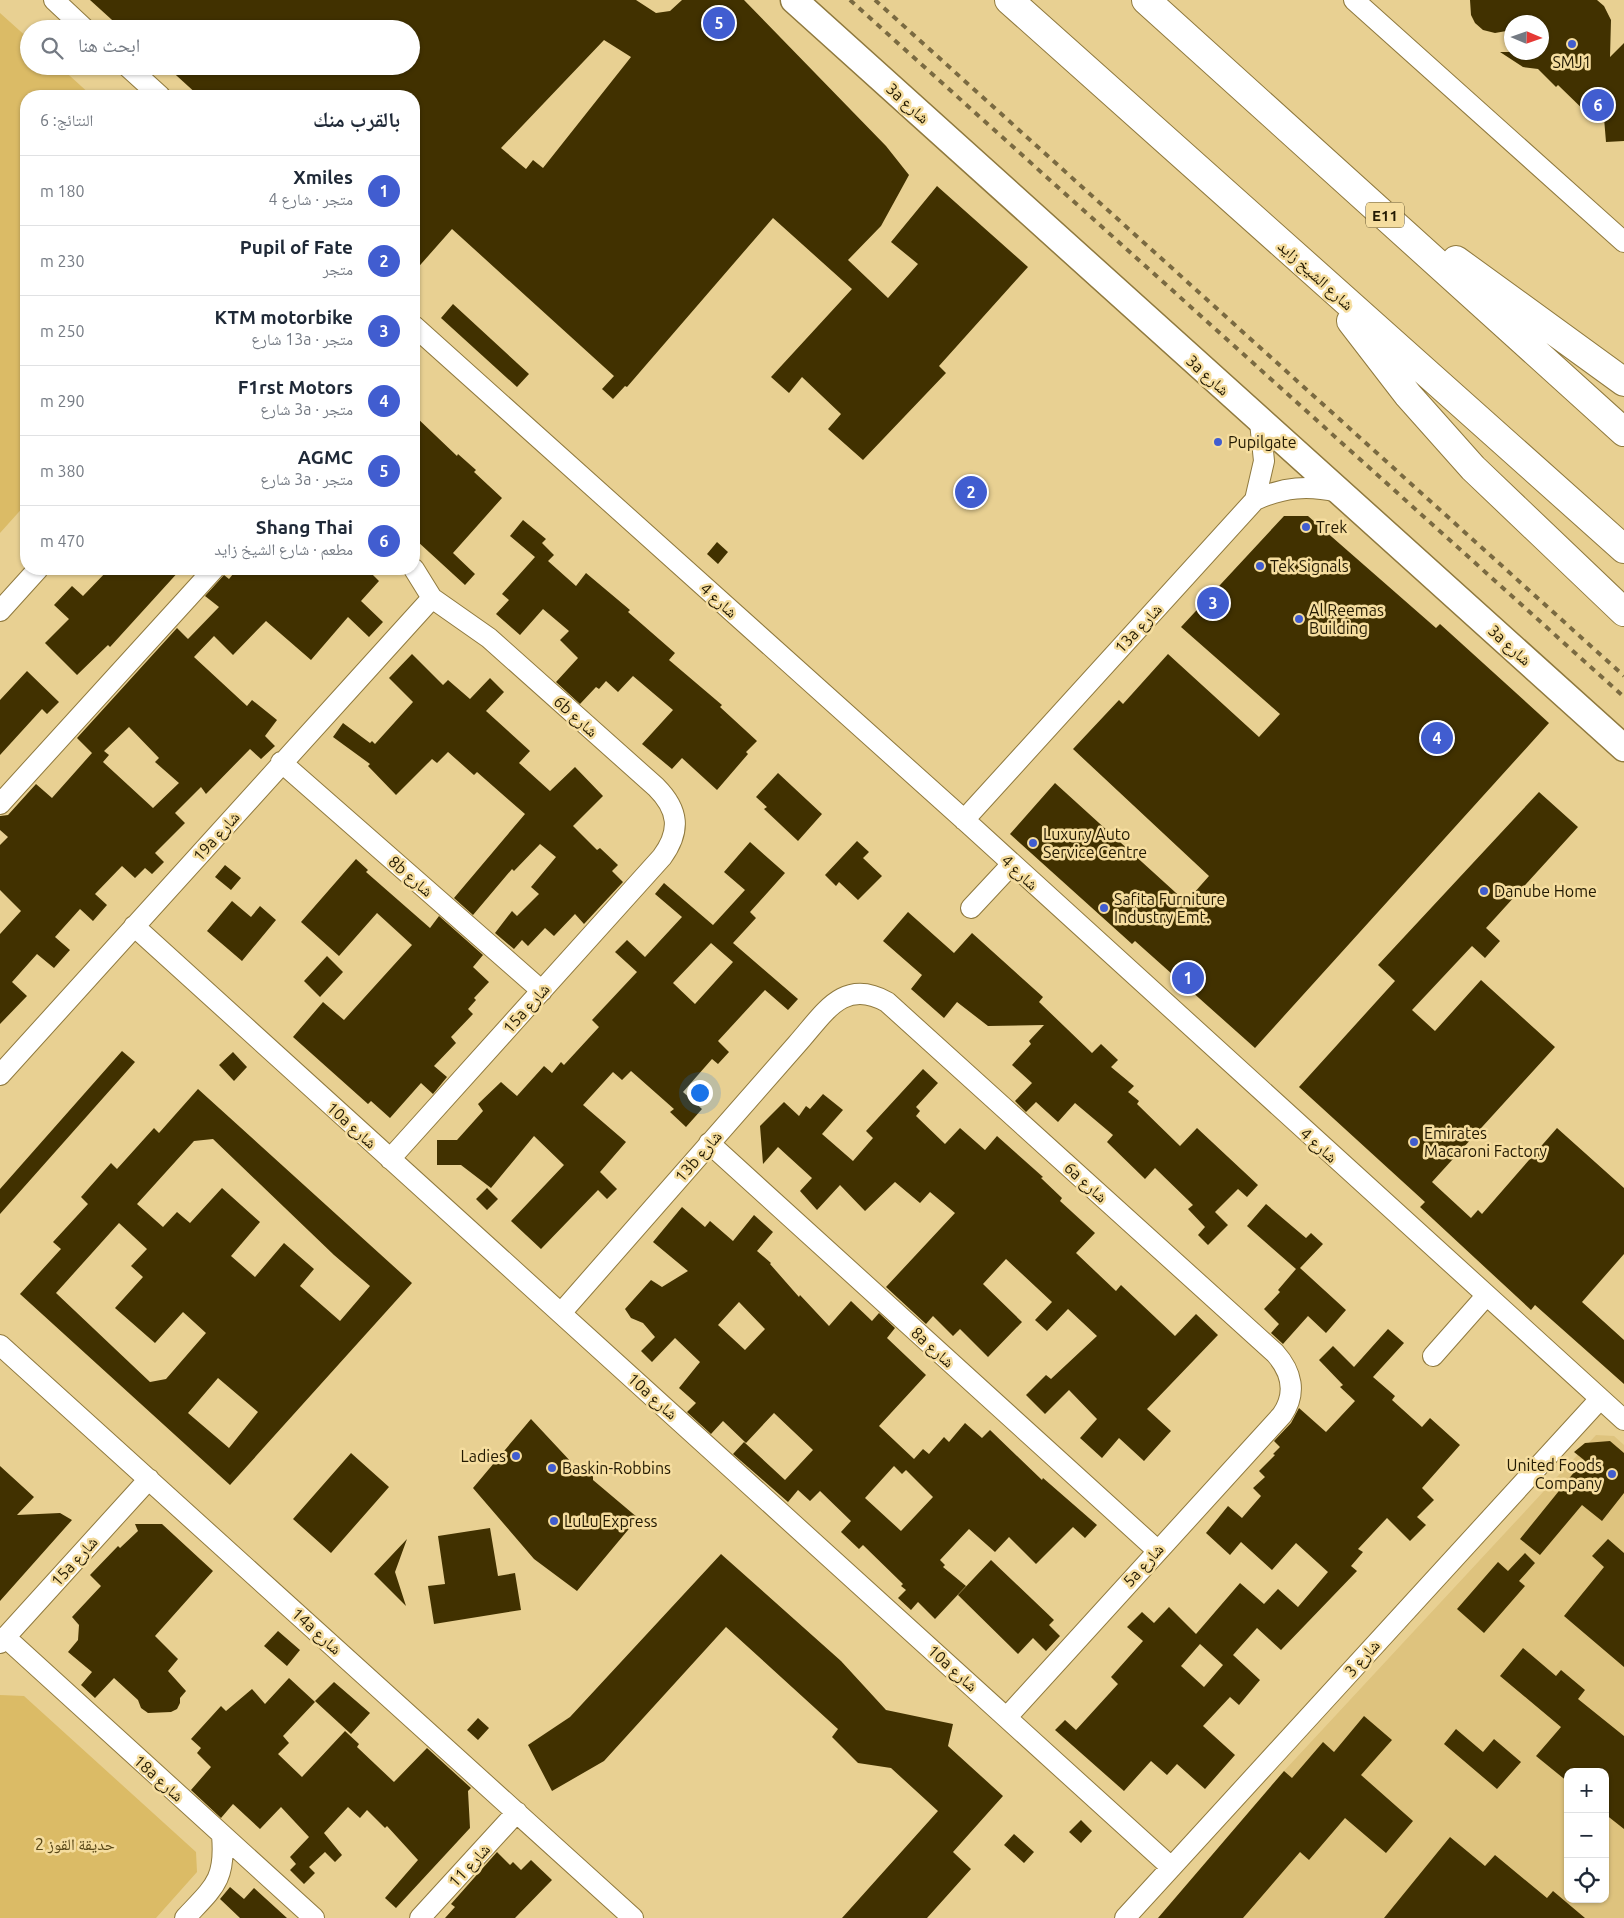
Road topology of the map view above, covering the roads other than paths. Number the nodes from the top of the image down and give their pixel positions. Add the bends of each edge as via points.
1 (54, 0) edge
2 (794, 0) edge
3 (1009, 0) edge
4 (1146, 0) edge
5 (1354, 0) edge
6 (75, 20) edge
7 (137, 75) edge
8 (153, 90) edge
9 (1379, 210) junction
10 (1624, 242) edge
11 (1321, 279) junction
12 (420, 331) edge
13 (1624, 382) edge
14 (1260, 422) junction
15 (1624, 432) edge
16 (1338, 492) junction
17 (1255, 500) junction
18 (1624, 549) edge
19 (33, 575) edge
20 (209, 575) edge
21 (418, 575) edge
22 (432, 598) junction
23 (0, 611) edge
24 (1624, 612) edge
25 (1624, 748) edge
26 (281, 762) junction
27 (0, 804) edge
28 (964, 820) junction
29 (662, 857) joint
30 (1012, 864) junction
31 (971, 908) dead end
32 (134, 926) junction
33 (542, 991) junction
34 (836, 1001) joint
35 (0, 1075) edge
36 (709, 1144) junction
37 (390, 1159) junction
38 (1486, 1296) junction
39 (561, 1313) junction
40 (0, 1345) edge
41 (1433, 1356) dead end
42 (1600, 1399) junction
43 (1282, 1415) joint
44 (1624, 1420) edge
45 (149, 1479) junction
46 (1157, 1550) junction
47 (3, 1640) edge
48 (1006, 1717) junction
49 (517, 1812) junction
50 (222, 1835) junction
51 (1171, 1867) junction
52 (185, 1918) edge
53 (314, 1918) edge
54 (420, 1918) edge
55 (633, 1918) edge
56 (1125, 1918) edge

1 - 6 street
2 - 14 street, 3a شارع
3 - 11 highway, شارع الشيخ زايد
4 - 9 highway, E11
5 - 10 street
7 - 8 street
9 - 13 highway via 1511,298
9 - 15 highway, E11
11 - 18 highway, شارع الشيخ زايد
11 - 24 highway via 1377,357 1440,432 1508,503
12 - 28 street, شارع 4
14 - 16 street, 3a شارع
14 - 17 street via 1264,461
16 - 17 street, 13a شارع via 1296,487 1274,491
16 - 25 street, 3a شارع
17 - 28 street, 13a شارع
19 - 23 street
20 - 27 street
21 - 22 street
22 - 26 street, 19a شارع
22 - 29 street, 6b شارع via 488,638 667,798 674,813 675,829 671,844
26 - 32 street, 19a شارع
26 - 33 street, 8b شارع
28 - 30 street, شارع 4
29 - 33 street, 15a شارع
30 - 31 street
30 - 38 street, شارع 4
32 - 35 street, 19a شارع
32 - 37 street, 10a شارع
33 - 37 street, 15a شارع
34 - 36 street, 13b شارع
34 - 43 street, 6a شارع via 848,994 862,993 875,995 887,1002 1275,1353 1290,1376 1292,1390
36 - 39 street, 13b شارع
36 - 46 street, 8a شارع
37 - 39 street, 10a شارع
38 - 41 street
38 - 42 street, شارع 4
39 - 48 street, 10a شارع
40 - 45 street, 14a شارع
42 - 44 street, شارع 4
42 - 51 street, شارع 3
43 - 46 street, 5a شارع
45 - 47 street, 15a شارع
45 - 49 street, 14a شارع
46 - 48 street, 5a شارع
47 - 50 street, 18a شارع
48 - 51 street, 10a شارع
49 - 54 street, شارع 11
49 - 55 street, 14a شارع
50 - 52 street via 224,1858 219,1876
50 - 53 street, 18a شارع
51 - 56 street, شارع 3

